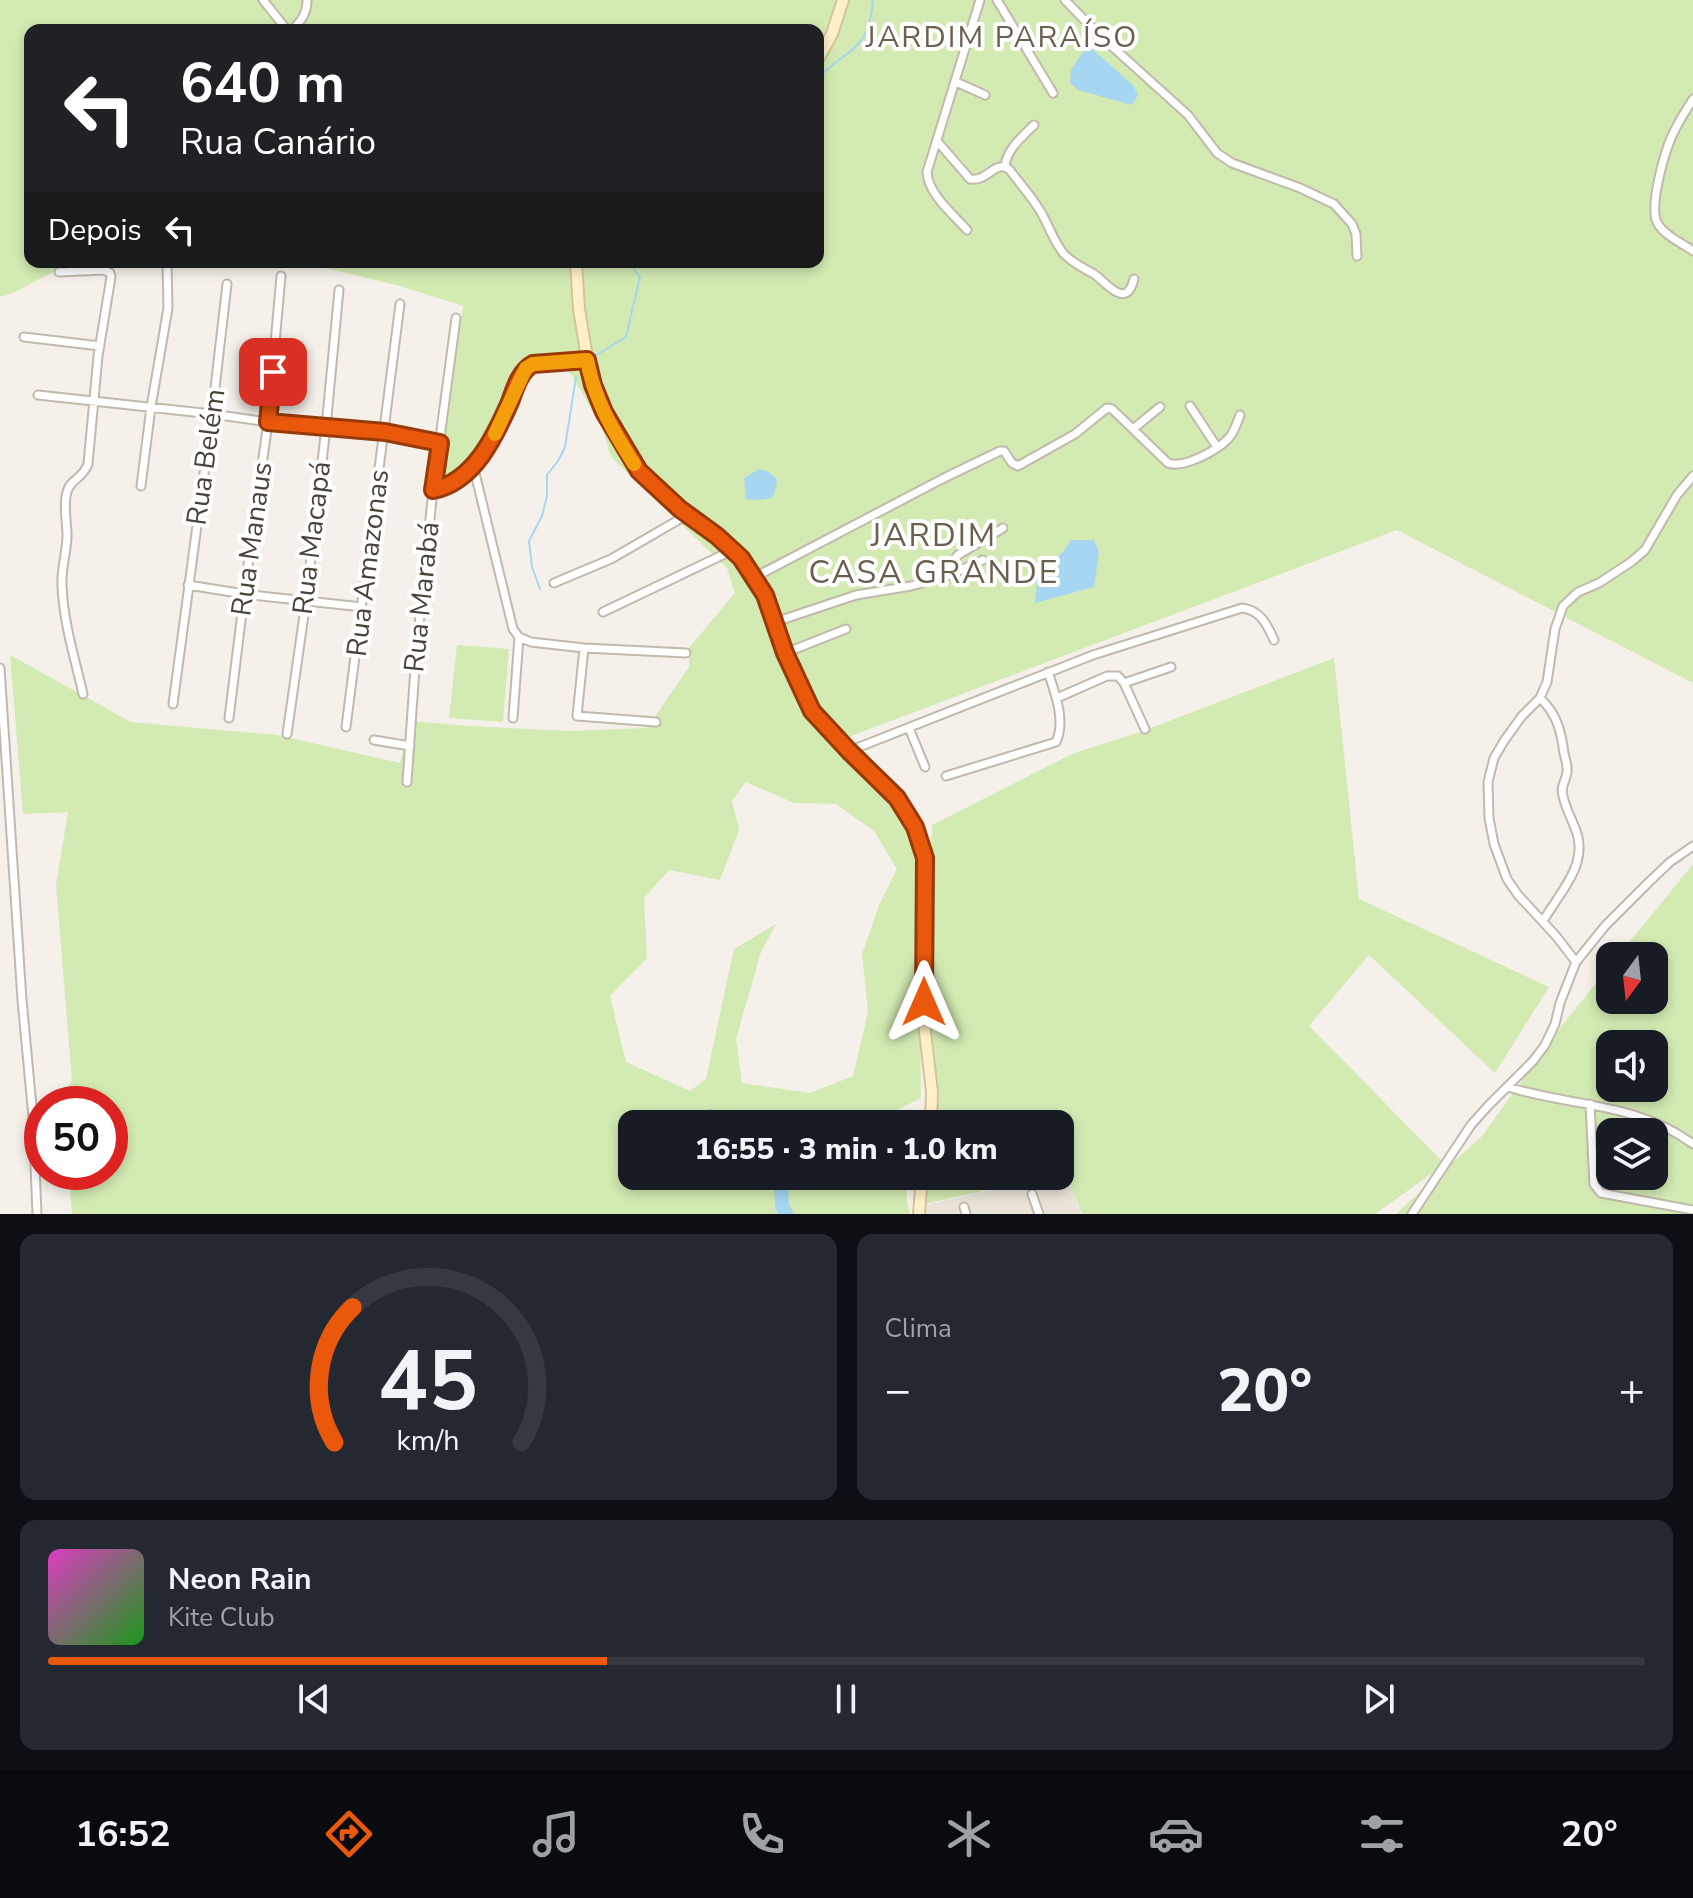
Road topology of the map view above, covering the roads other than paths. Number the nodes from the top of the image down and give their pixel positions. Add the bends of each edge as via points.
1 (263, 0) edge
2 (307, 0) edge
3 (843, 0) edge
4 (980, 0) edge
5 (997, 0) edge
6 (1065, 0) edge
7 (284, 24) edge
8 (297, 24) edge
9 (824, 48) edge
10 (956, 82) junction
11 (1053, 93) dead end
12 (985, 95) dead end
13 (1693, 99) edge
14 (1034, 125) dead end
15 (937, 141) junction
16 (1005, 166) junction
17 (967, 230) dead end
18 (1693, 251) edge
19 (1357, 256) dead end
20 (167, 268) edge
21 (576, 268) edge
22 (59, 272) dead end
23 (281, 276) dead end
24 (1134, 279) dead end
25 (227, 284) dead end
26 (339, 290) dead end
27 (400, 304) dead end
28 (456, 318) dead end
29 (24, 337) dead end
30 (100, 346) junction
31 (587, 360) junction
32 (38, 395) dead end
33 (94, 403) junction
34 (1190, 406) dead end
35 (151, 407) junction
36 (1160, 407) dead end
37 (212, 414) junction
38 (1240, 415) dead end
39 (268, 422) junction
40 (326, 427) junction
41 (1133, 429) junction
42 (385, 432) junction
43 (440, 443) junction
44 (1217, 447) junction
45 (473, 465) junction
46 (1693, 476) edge
47 (141, 486) dead end
48 (433, 490) junction
49 (687, 515) junction
50 (1003, 528) dead end
51 (733, 550) junction
52 (983, 560) dead end
53 (755, 577) junction
54 (940, 578) junction
55 (554, 583) dead end
56 (188, 585) junction
57 (244, 593) junction
58 (306, 601) junction
59 (362, 607) junction
60 (603, 612) dead end
61 (775, 622) junction
62 (846, 629) dead end
63 (519, 637) junction
64 (1274, 640) dead end
65 (584, 648) junction
66 (686, 653) dead end
67 (785, 653) junction
68 (1171, 667) dead end
69 (0, 668) edge
70 (1048, 672) junction
71 (1124, 683) junction
72 (83, 694) dead end
73 (1057, 698) junction
74 (1540, 698) junction
75 (173, 704) dead end
76 (229, 718) dead end
77 (513, 718) dead end
78 (656, 722) dead end
79 (346, 727) dead end
80 (909, 728) junction
81 (1145, 729) dead end
82 (287, 734) dead end
83 (374, 740) dead end
84 (410, 746) junction
85 (849, 751) junction
86 (925, 767) dead end
87 (946, 776) dead end
88 (407, 782) dead end
89 (1693, 846) edge
90 (1543, 921) junction
91 (1576, 962) junction
92 (1508, 1087) junction
93 (1590, 1104) junction
94 (931, 1110) edge
95 (1693, 1144) edge
96 (921, 1190) edge
97 (1032, 1194) dead end
98 (1693, 1210) edge
99 (37, 1214) edge
100 (919, 1214) edge
101 (1039, 1214) edge
102 (1412, 1214) edge

1 - 7 street
2 - 8 street
3 - 9 main road
4 - 10 street
5 - 11 street
6 - 19 street via 1188,115 1217,153 1334,204 1352,224
10 - 12 street
10 - 15 street
13 - 18 street via 1671,139 1654,211 1666,233
14 - 16 street via 1011,150
15 - 16 street via 970,179
15 - 17 street via 927,177
16 - 24 street via 1072,262 1117,293 1131,288
20 - 35 street via 168,308
21 - 31 main road
22 - 30 street via 110,273
23 - 39 street, Rua Manaus
25 - 37 street, Rua Belém
26 - 40 street, Rua Macapá
27 - 42 street, Rua Amazonas
28 - 43 street, Rua Marabá
29 - 30 street
30 - 33 street
31 - 45 street via 526,368 489,447
31 - 49 main road via 604,412 639,471
32 - 33 street
33 - 35 street
33 - 72 street via 85,471 67,489 62,573
34 - 44 street
35 - 37 street
35 - 47 street
36 - 41 street
37 - 39 street
37 - 56 street, Rua Belém
38 - 44 street via 1231,437
39 - 40 street
39 - 57 street, Rua Manaus
40 - 42 street
40 - 58 street, Rua Macapá
41 - 44 street via 1175,465
41 - 53 street via 1107,408 1075,434 1018,466 1000,451
42 - 43 street
42 - 59 street, Rua Amazonas
43 - 48 street, Rua Marabá
45 - 48 street via 450,485
45 - 63 street
46 - 74 street via 1645,550 1563,606
48 - 84 street, Rua Marabá
49 - 51 main road
49 - 55 street via 611,559
50 - 54 street via 958,555
51 - 53 main road
51 - 60 street
52 - 54 street
53 - 61 main road
54 - 61 street via 856,595
56 - 57 street
56 - 75 street, Rua Belém
57 - 58 street
57 - 76 street, Rua Manaus
58 - 59 street
58 - 82 street, Rua Macapá
59 - 79 street, Rua Amazonas
61 - 67 main road
62 - 67 street
63 - 65 street
63 - 77 street
64 - 70 street via 1259,614 1242,608
65 - 66 street
65 - 78 street via 577,716
67 - 85 main road via 812,711
68 - 71 street
69 - 99 street
70 - 73 street
70 - 80 street
71 - 73 street via 1118,676 1107,676
71 - 81 street
73 - 87 street via 1056,742
74 - 90 street via 1560,728 1567,772 1563,798 1578,832 1579,851 1573,873
74 - 90 street via 1504,741 1488,782 1489,818 1507,879
80 - 85 street
80 - 86 street
83 - 84 street
84 - 88 street, Rua Marabá
85 - 94 main road via 905,808 925,858 924,1023
89 - 91 street via 1649,882
90 - 91 street
91 - 92 street via 1545,1045
92 - 93 street
92 - 102 street via 1471,1125
93 - 95 street via 1668,1128
93 - 98 street via 1594,1184 1601,1193
96 - 100 main road
97 - 101 street

